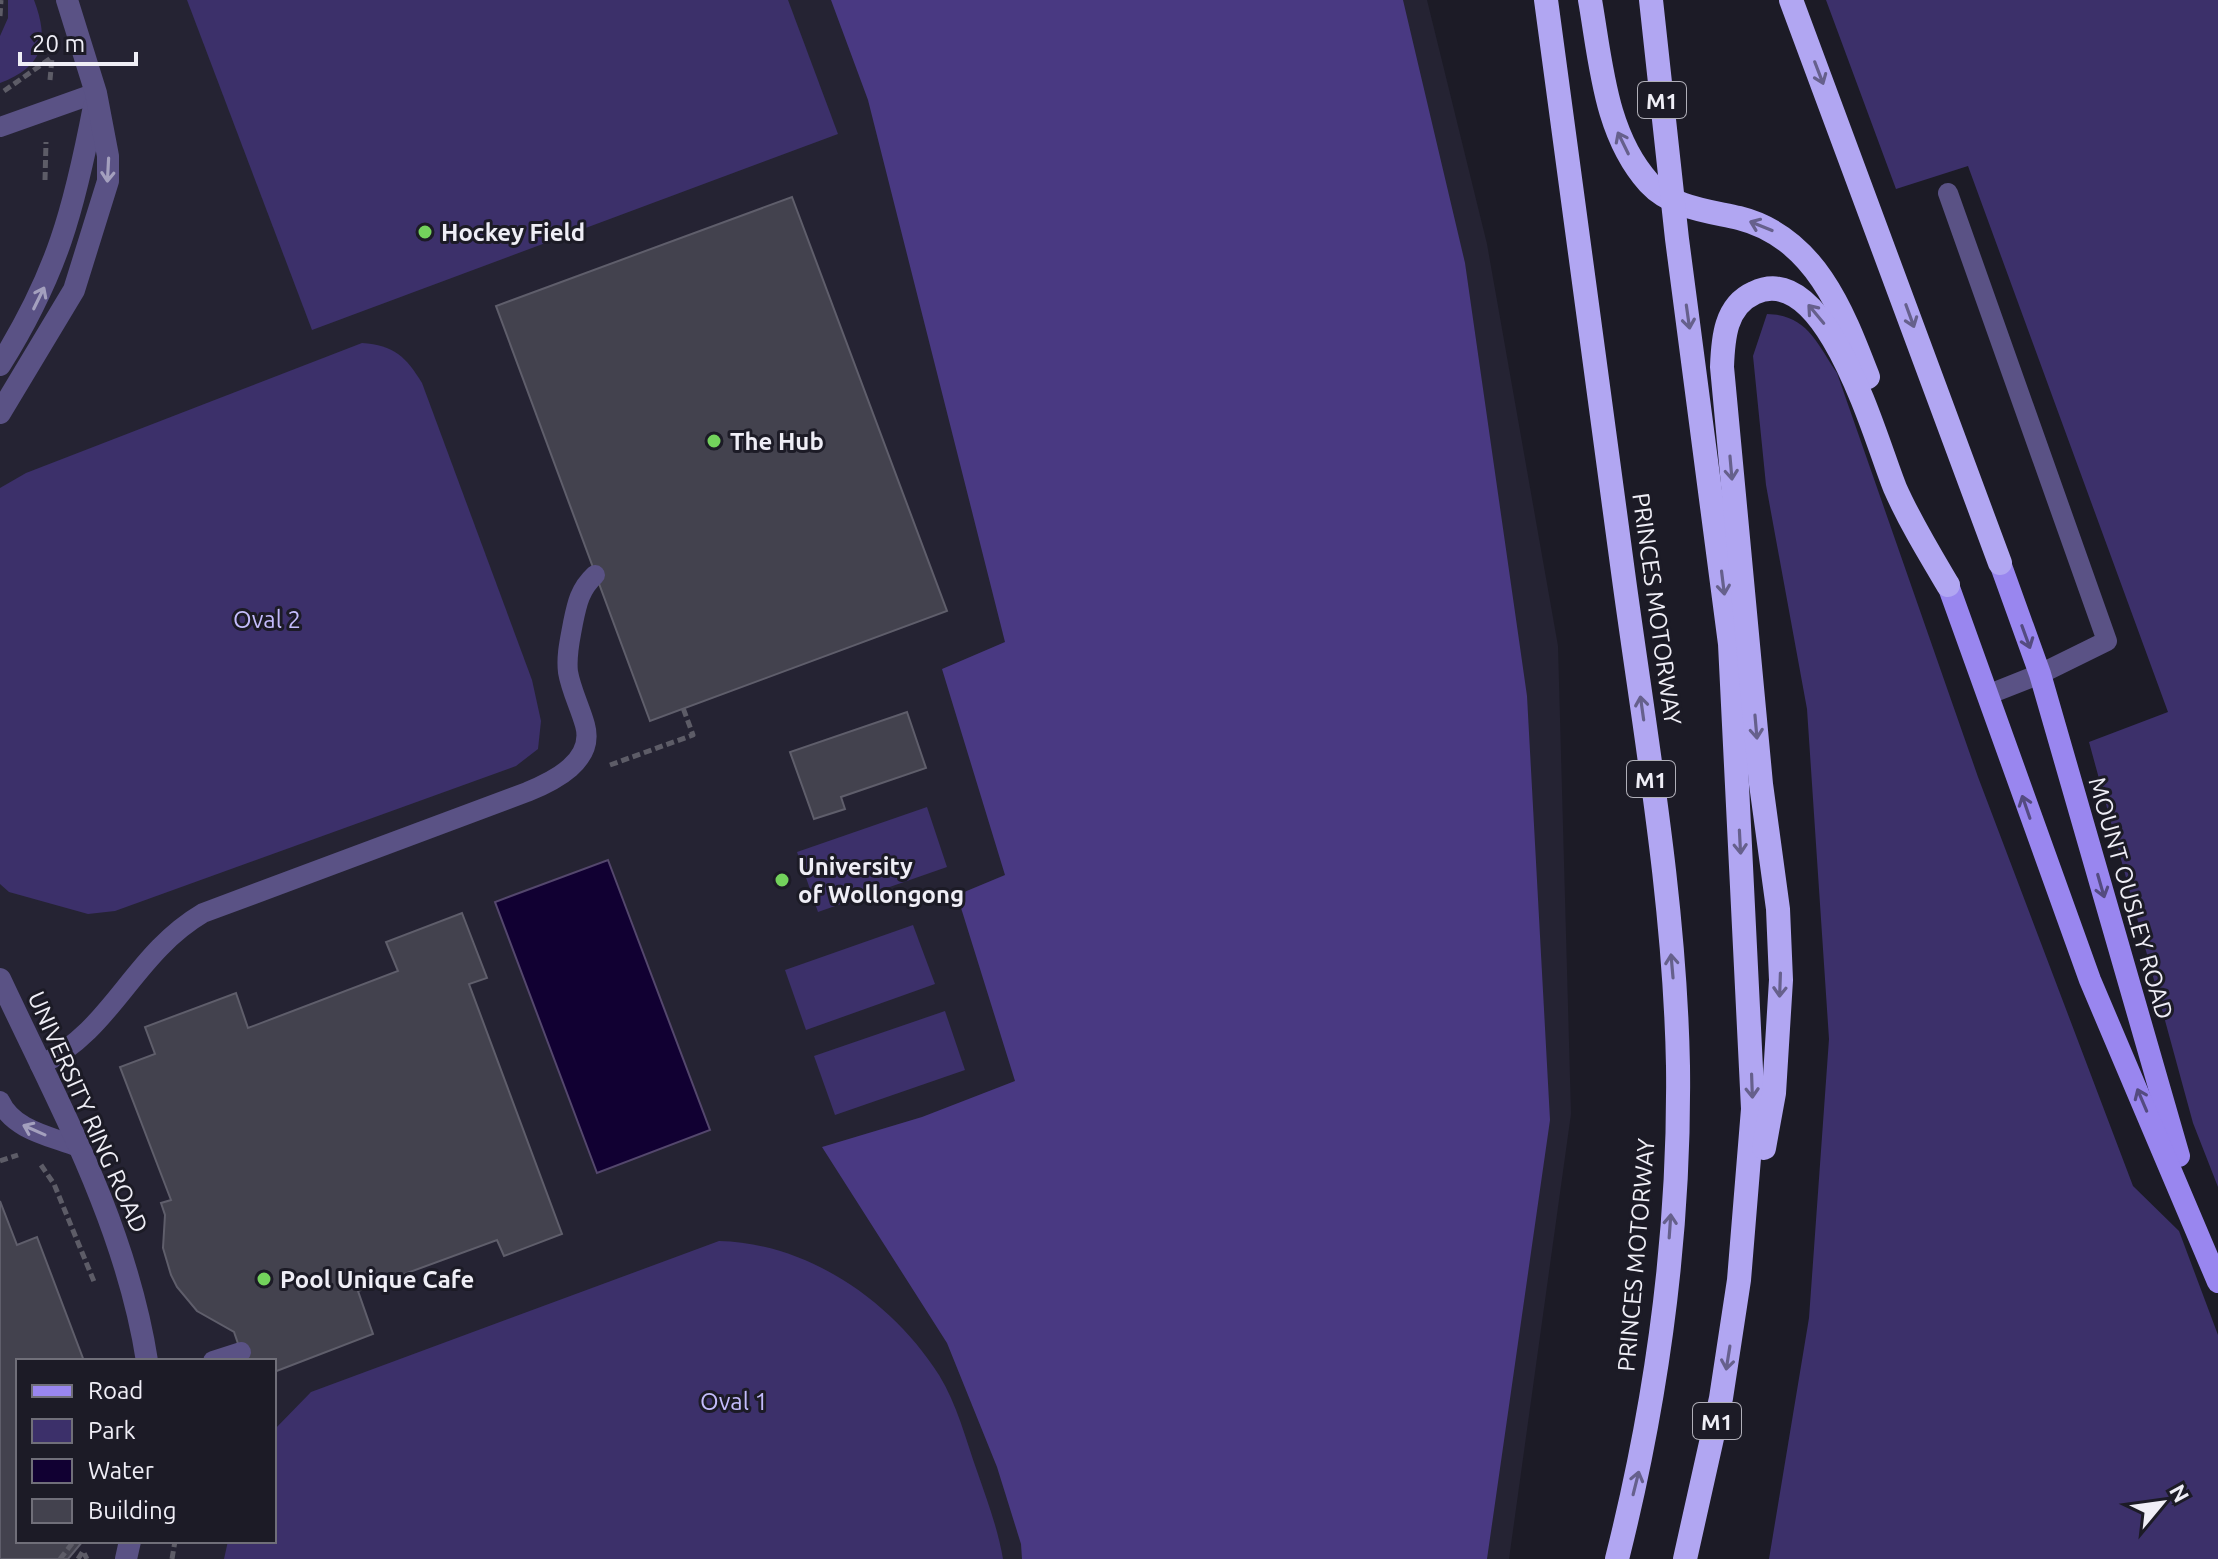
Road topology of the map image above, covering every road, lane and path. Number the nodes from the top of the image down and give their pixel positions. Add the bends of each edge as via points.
1 (1, 0) edge
2 (67, 0) edge
3 (1546, 0) edge
4 (1590, 0) edge
5 (1651, 0) edge
6 (1791, 0) edge
7 (0, 16) edge
8 (53, 49) dead end
9 (52, 57) junction
10 (96, 93) junction
11 (0, 94) edge
12 (47, 110) junction
13 (0, 127) edge
14 (44, 193) dead end
15 (1948, 193) dead end
16 (1673, 201) junction
17 (0, 365) edge
18 (0, 413) edge
19 (2000, 563) joint
20 (595, 575) dead end
21 (1948, 585) junction
22 (2040, 674) junction
23 (1987, 695) junction
24 (683, 708) dead end
25 (610, 765) dead end
26 (0, 979) edge
27 (40, 1065) junction
28 (0, 1101) edge
29 (78, 1147) junction
30 (21, 1153) dead end
31 (0, 1161) edge
32 (54, 1184) dead end
33 (2206, 1249) junction
34 (1739, 1280) junction
35 (2218, 1282) edge
36 (100, 1297) dead end
37 (241, 1352) dead end
38 (147, 1359) edge
39 (219, 1359) edge
40 (72, 1543) edge
41 (60, 1559) edge
42 (78, 1559) edge
43 (87, 1559) edge
44 (1617, 1559) edge
45 (1685, 1559) edge

1 - 7 path
2 - 10 street
44 -> 3 highway, PRINCES MOTORWAY / M1 via 1640,1468 1663,1313 1677,1054 1673,969 1650,774
16 -> 4 highway via 1652,186 1617,132
5 - 16 highway, M1
6 -> 19 highway
8 - 9 path
9 - 11 path
9 - 12 path
10 - 12 lane
17 -> 10 street via 38,302 64,235 79,189
10 -> 18 street via 108,181 84,267
12 - 13 lane
12 - 14 path
15 - 22 lane via 2107,641
21 -> 16 highway via 1849,328 1815,267 1761,225
16 -> 34 highway, M1 via 1730,644 1753,1109
19 -> 22 main road, MOUNT OUSLEY ROAD
20 - 27 lane via 581,588 567,654 586,746 565,773 527,792 203,913 162,941 79,1043
21 - 23 main road, MOUNT OUSLEY ROAD
21 -> 34 highway via 1896,489 1851,373 1823,322 1793,293 1779,288 1740,301 1729,320 1722,367 1781,980 1774,1093
22 - 23 lane
22 -> 33 main road, MOUNT OUSLEY ROAD
33 -> 23 main road, MOUNT OUSLEY ROAD via 2090,980
24 - 25 path via 693,735
26 - 27 street, UNIVERSITY RING ROAD
27 - 29 street, UNIVERSITY RING ROAD
29 -> 28 lane via 29,1129 6,1114
29 - 38 street, UNIVERSITY RING ROAD via 118,1240
30 - 31 path
32 - 36 path
33 - 35 main road, MOUNT OUSLEY ROAD
34 -> 45 highway, M1 via 1721,1398
37 - 39 lane
40 - 41 path
42 - 43 path via 83,1551

